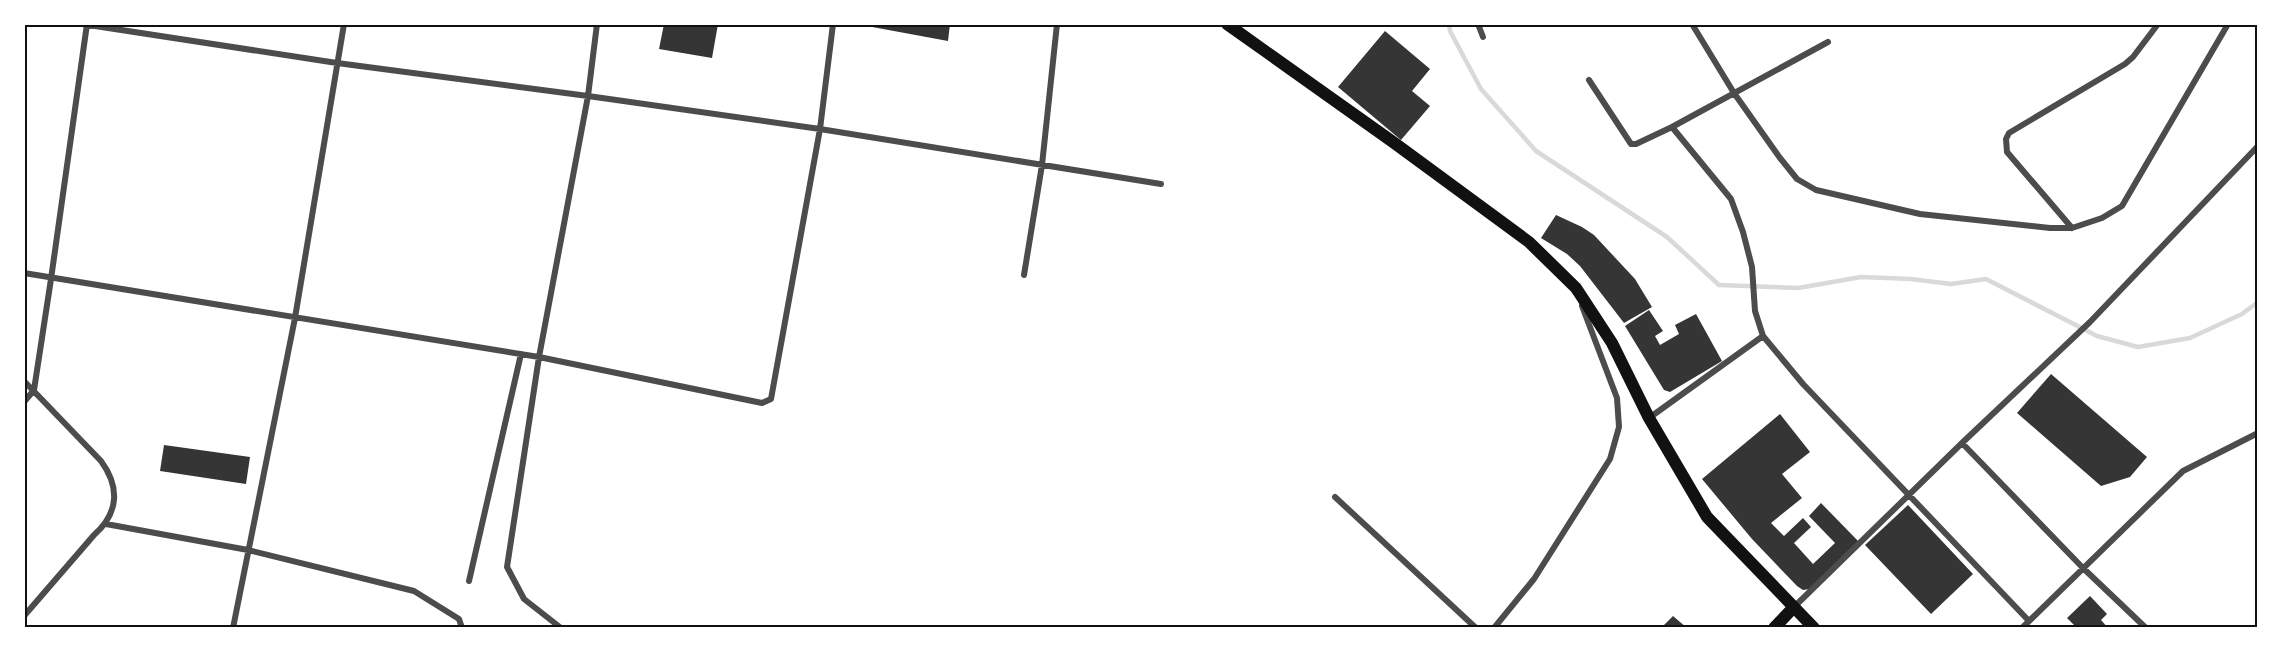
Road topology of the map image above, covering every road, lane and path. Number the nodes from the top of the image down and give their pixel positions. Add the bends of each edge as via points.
1 (85, 24) edge
2 (344, 24) edge
3 (597, 24) edge
4 (833, 24) edge
5 (1057, 24) edge
6 (1227, 24) edge
7 (1478, 24) edge
8 (1692, 24) edge
9 (2158, 24) edge
10 (2228, 24) edge
11 (1483, 37) dead end
12 (1828, 42) dead end
13 (338, 63) junction
14 (1589, 80) dead end
15 (1734, 93) junction
16 (588, 96) junction
17 (1671, 127) junction
18 (820, 129) junction
19 (2258, 146) edge
20 (1042, 165) junction
21 (1161, 184) dead end
22 (2072, 228) junction
23 (24, 273) edge
24 (1024, 276) dead end
25 (51, 279) junction
26 (1576, 288) junction
27 (295, 318) junction
28 (1762, 336) junction
29 (521, 354) junction
30 (539, 357) junction
31 (24, 381) edge
32 (34, 390) junction
33 (24, 402) edge
34 (1649, 418) junction
35 (2258, 434) edge
36 (1962, 443) junction
37 (1909, 495) junction
38 (1335, 497) dead end
39 (106, 524) junction
40 (248, 550) junction
41 (2083, 568) junction
42 (470, 581) dead end
43 (1793, 608) junction
44 (24, 616) edge
45 (2029, 621) junction
46 (233, 628) edge
47 (462, 628) edge
48 (561, 628) edge
49 (1476, 628) edge
50 (1494, 628) edge
51 (1774, 628) edge
52 (1814, 628) edge
53 (2022, 628) edge
54 (2146, 628) edge

1 - 13 street
1 - 25 street
2 - 13 street
3 - 16 street
4 - 18 street
5 - 20 street
6 - 26 main road via 1529,242
7 - 11 street
8 - 15 street
9 - 22 street via 2125,64 2009,133 2006,139 2007,152
10 - 22 street via 2122,206
12 - 15 street
13 - 16 street
13 - 27 street
14 - 17 street via 1631,144
15 - 17 street
15 - 22 street via 1797,179 1816,190 1920,214
16 - 18 street
16 - 30 street
17 - 28 street via 1731,199 1752,267 1755,311
18 - 20 street
18 - 30 street via 771,399 762,403
19 - 36 street via 2090,322
20 - 21 street
20 - 24 street
23 - 25 street
25 - 27 street
25 - 32 street
26 - 34 main road via 1612,343
26 - 50 street via 1617,398 1619,427 1610,459 1534,579
27 - 29 street
27 - 40 street
28 - 34 street
28 - 37 street
29 - 30 street
29 - 42 street
30 - 48 street via 507,567 524,599
31 - 32 street
32 - 33 street
32 - 39 street via 107,470 114,503
34 - 43 main road via 1707,517
35 - 41 street via 2183,471
36 - 37 street
36 - 41 street
37 - 43 street
37 - 45 street
38 - 49 street
39 - 40 street
39 - 44 street
40 - 46 street
40 - 47 street via 414,591 459,619
41 - 45 street
41 - 54 street
43 - 51 main road
43 - 52 main road
45 - 53 street

